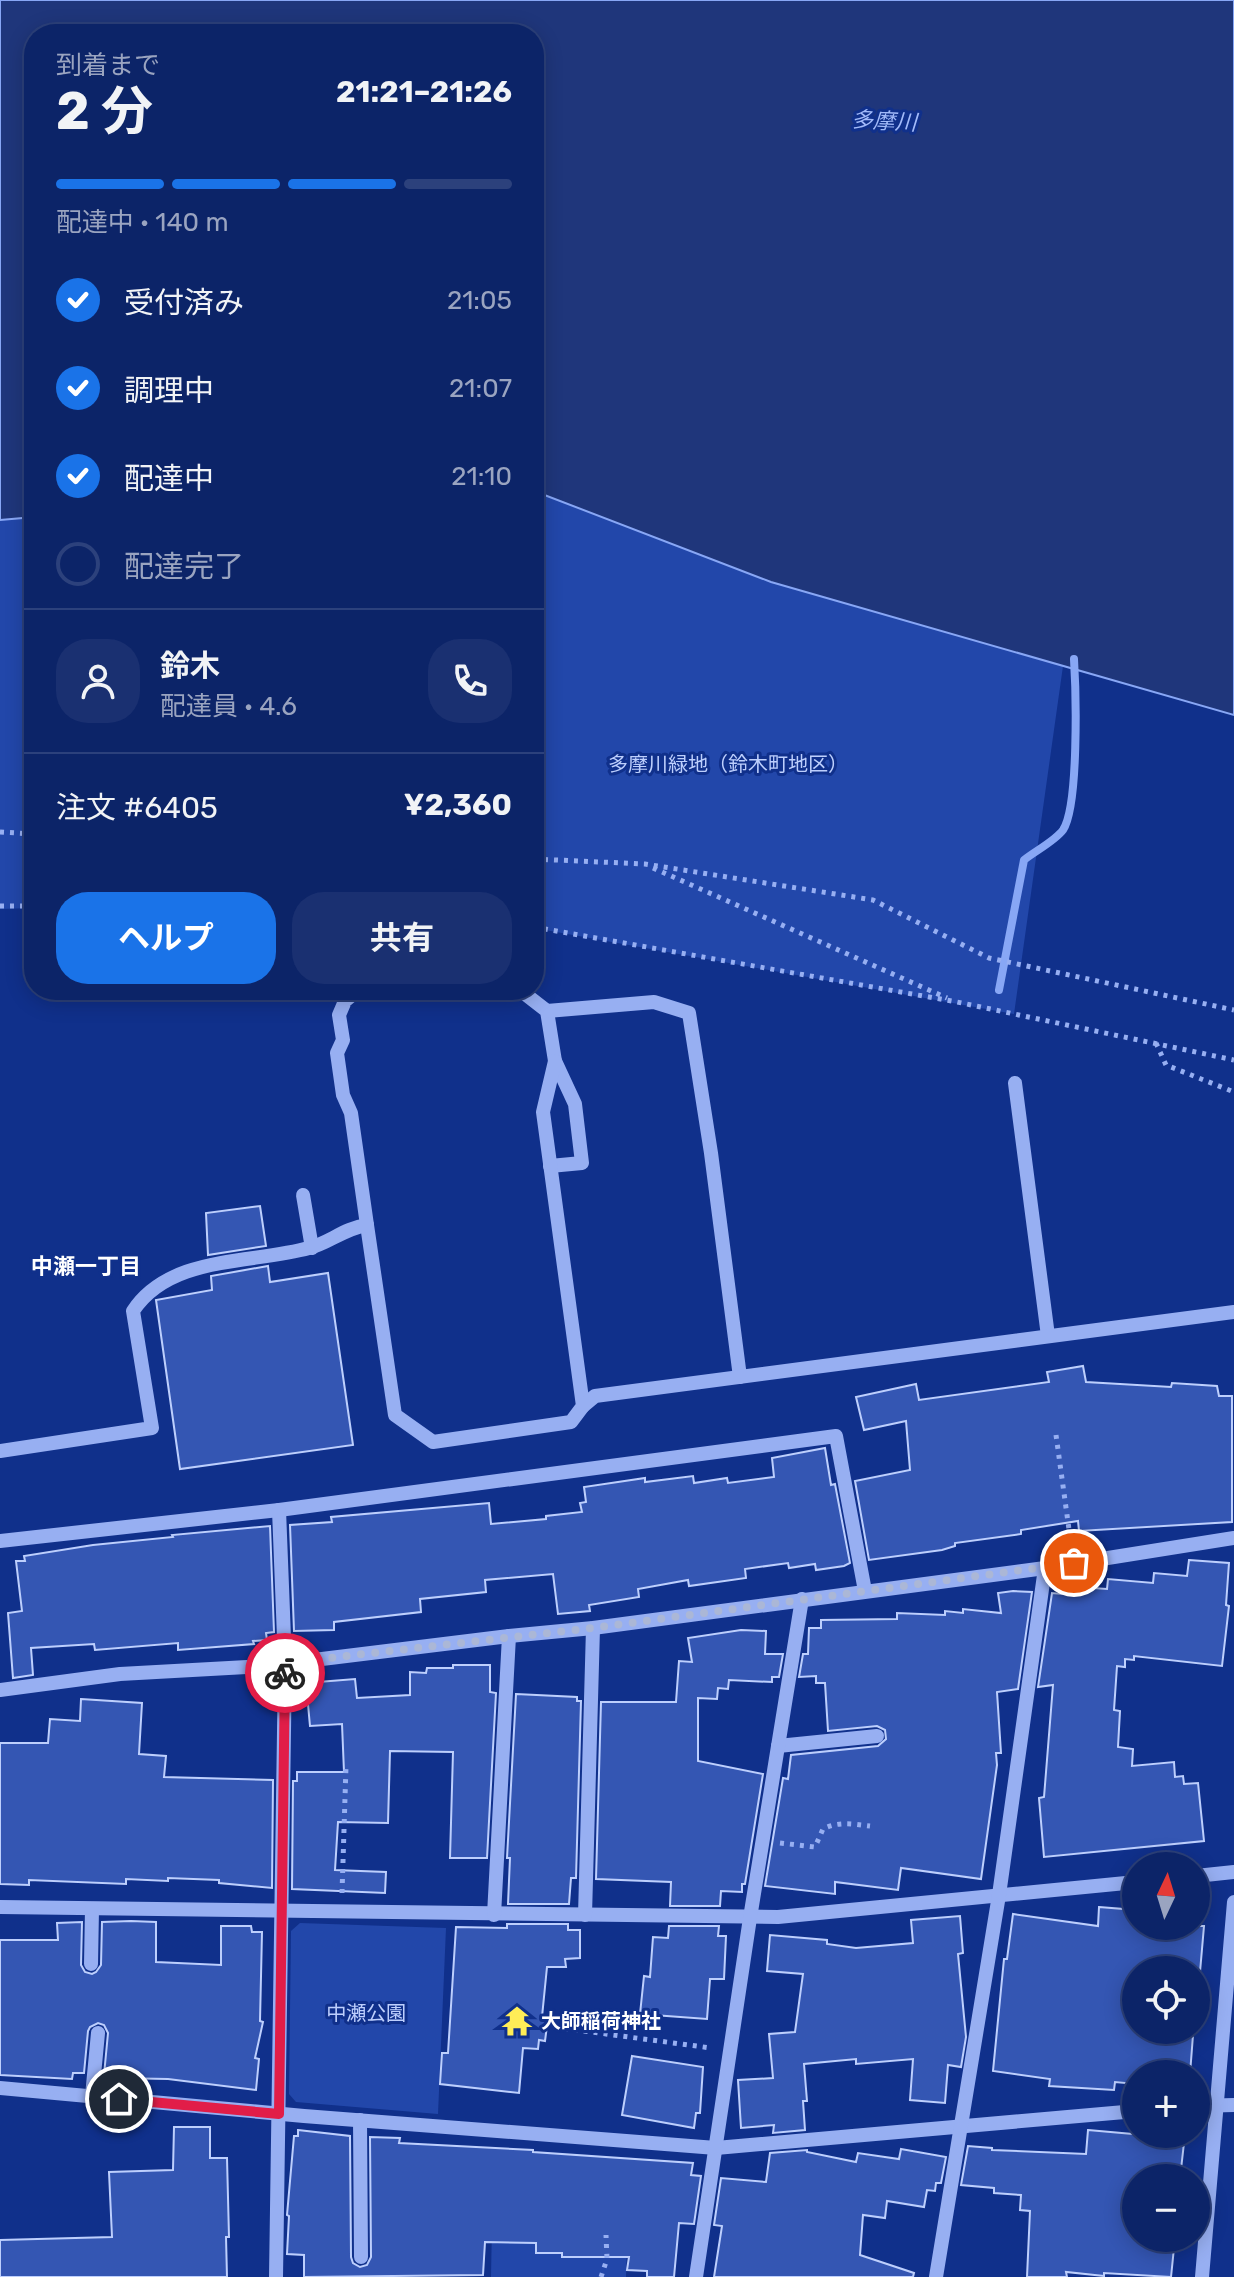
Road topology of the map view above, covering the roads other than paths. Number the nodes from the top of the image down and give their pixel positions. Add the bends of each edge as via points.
1 (346, 1000) edge
2 (533, 1000) edge
3 (547, 1011) junction
4 (555, 1061) junction
5 (1015, 1083) dead end
6 (550, 1166) junction
7 (303, 1195) dead end
8 (367, 1225) junction
9 (312, 1248) junction
10 (1234, 1312) edge
11 (1048, 1336) junction
12 (740, 1377) junction
13 (583, 1406) junction
14 (0, 1451) edge
15 (279, 1510) junction
16 (1234, 1538) edge
17 (0, 1541) edge
18 (1045, 1568) junction
19 (865, 1591) junction
20 (802, 1599) junction
21 (593, 1628) junction
22 (509, 1636) junction
23 (285, 1663) junction
24 (0, 1690) edge
25 (877, 1736) dead end
26 (778, 1746) junction
27 (1234, 1872) edge
28 (1210, 1875) edge
29 (1122, 1883) edge
30 (999, 1895) junction
31 (1234, 1902) edge
32 (0, 1907) edge
33 (92, 1909) junction
34 (283, 1912) junction
35 (494, 1915) junction
36 (585, 1915) junction
37 (750, 1918) junction
38 (91, 1964) dead end
39 (98, 2033) dead end
40 (0, 2088) edge
41 (92, 2096) junction
42 (1218, 2104) junction
43 (1210, 2105) edge
44 (1234, 2105) edge
45 (1122, 2112) edge
46 (279, 2114) junction
47 (360, 2120) junction
48 (961, 2129) junction
49 (716, 2148) junction
50 (361, 2257) dead end
51 (276, 2277) edge
52 (696, 2277) edge
53 (936, 2277) edge
54 (1202, 2277) edge

1 - 8 street via 339,1015 343,1040 337,1053
2 - 3 street
3 - 4 street
3 - 12 street via 654,1002 689,1013
4 - 6 street via 543,1112
4 - 6 street via 575,1104 582,1163
5 - 11 street
6 - 13 street
7 - 9 street
8 - 9 street
8 - 13 street via 395,1415 433,1442 571,1422
9 - 14 street via 183,1271 145,1294 133,1311 152,1428
10 - 11 street
11 - 12 street
12 - 13 street via 595,1396
15 - 17 street
15 - 19 street via 836,1436
15 - 23 street
16 - 18 street
18 - 19 street
18 - 30 street
19 - 20 street
20 - 21 street
20 - 26 street
21 - 22 street
21 - 36 street
22 - 23 street
22 - 35 street
23 - 24 street via 120,1674
23 - 34 street
25 - 26 street
26 - 37 street
27 - 28 street
29 - 30 street
30 - 37 street
30 - 48 street
31 - 42 street
32 - 33 street
33 - 34 street
33 - 38 street
34 - 35 street
34 - 46 street
35 - 36 street
36 - 37 street
37 - 49 street
39 - 41 street
40 - 41 street
41 - 46 street
42 - 43 street
42 - 44 street
42 - 54 street
45 - 48 street
46 - 47 street
46 - 51 street
47 - 49 street
47 - 50 street
48 - 49 street
48 - 53 street
49 - 52 street

